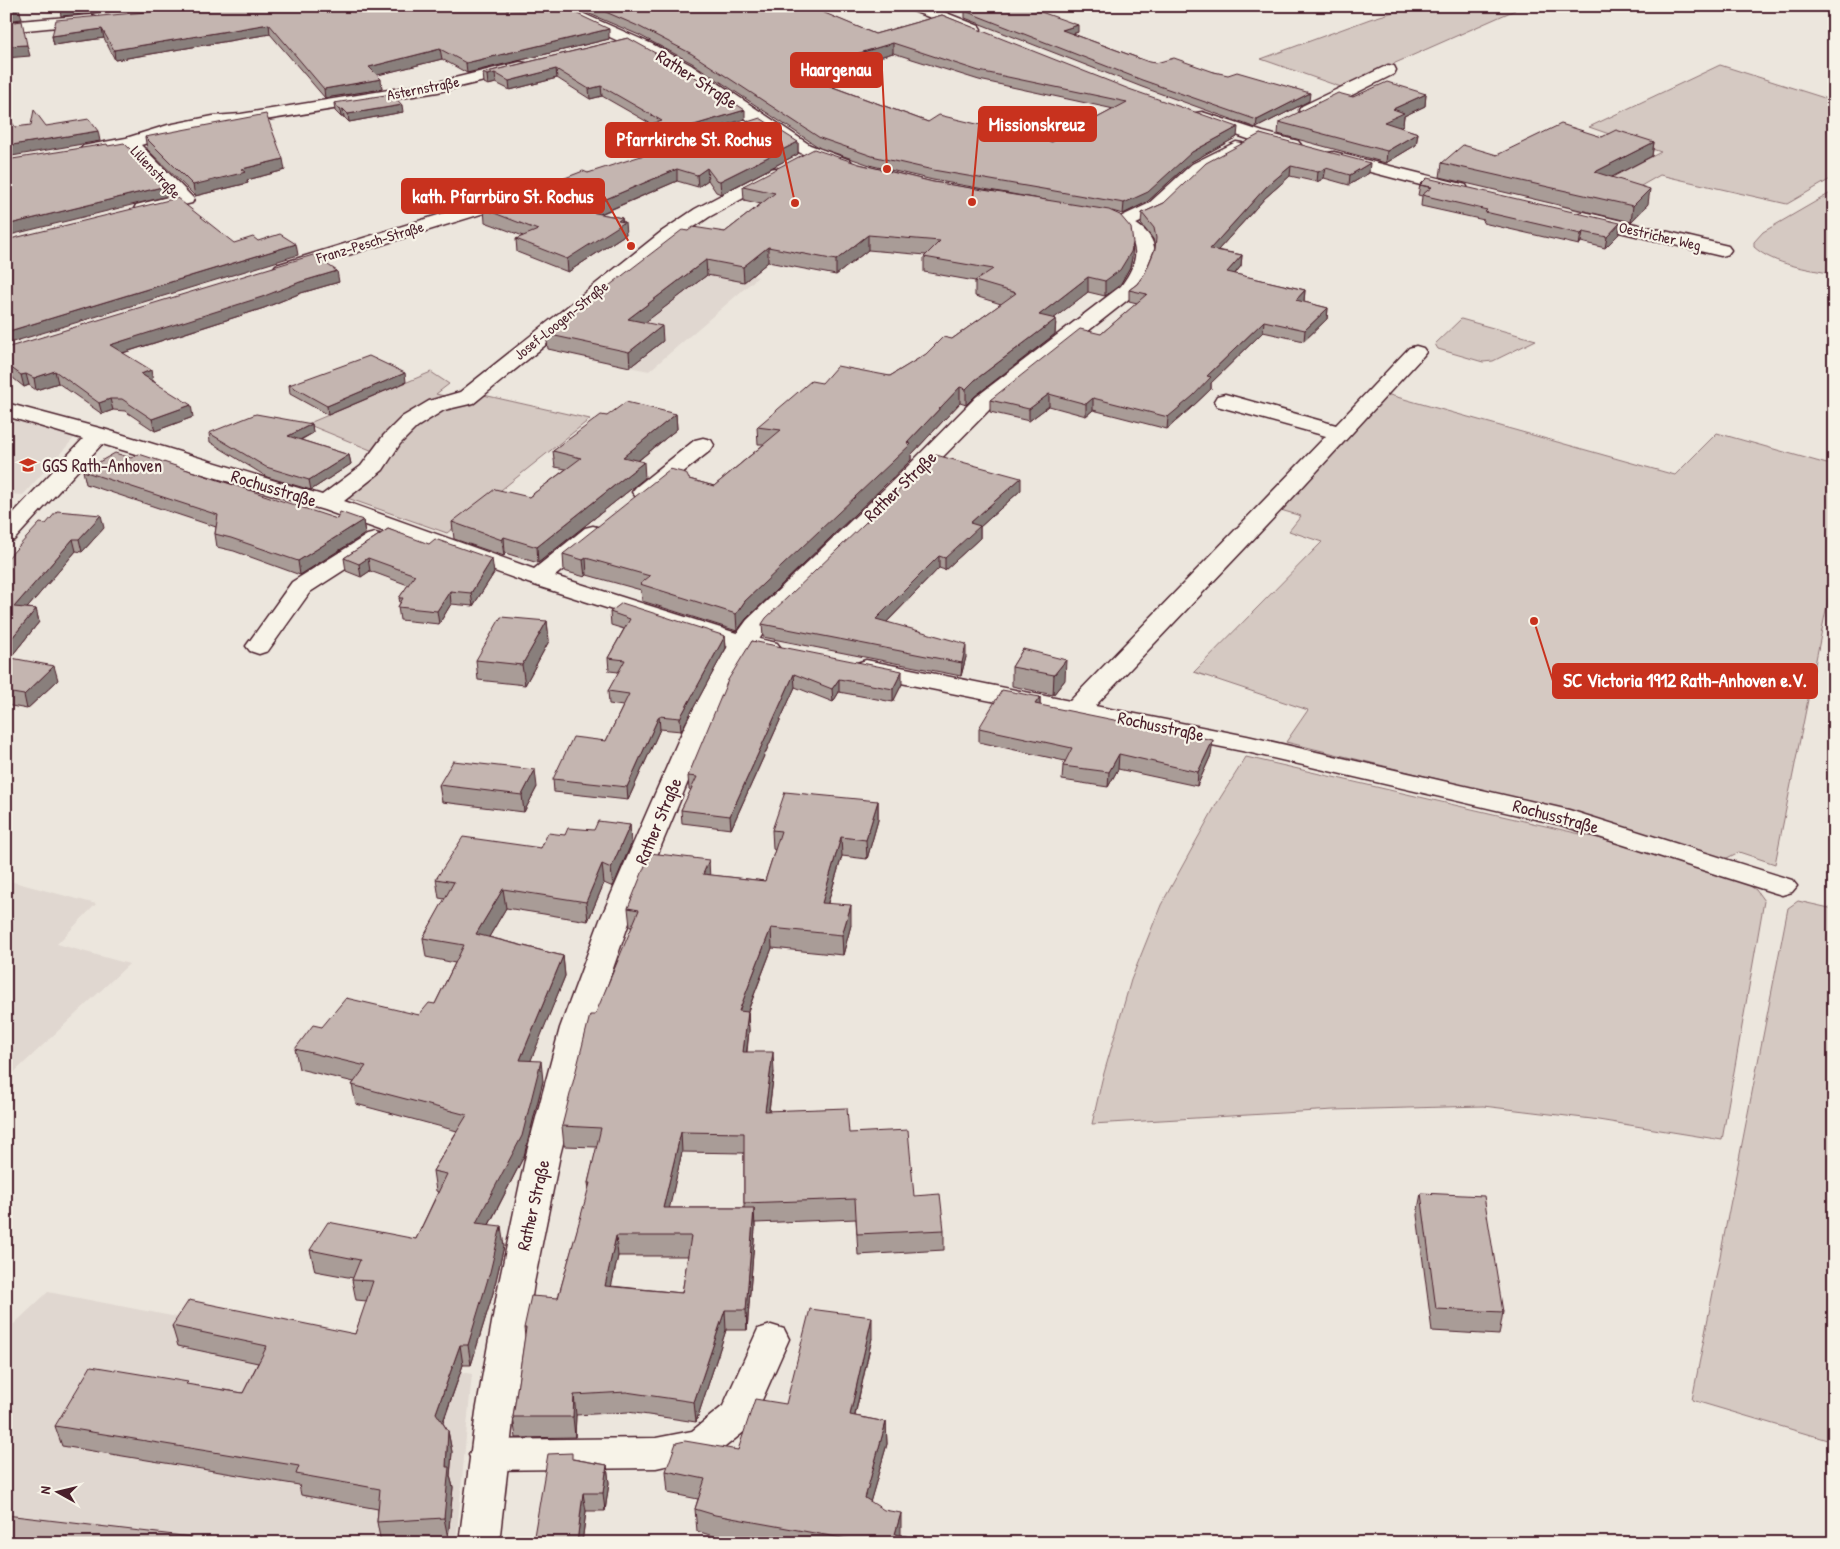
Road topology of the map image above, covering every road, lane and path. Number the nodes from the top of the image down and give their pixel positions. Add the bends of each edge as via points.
1 (914, 6) edge
2 (567, 11) edge
3 (106, 19) edge
4 (6, 27) edge
5 (992, 36) edge
6 (632, 40) junction
7 (604, 47) edge
8 (537, 63) edge
9 (1388, 70) dead end
10 (1182, 110) edge
11 (1257, 136) junction
12 (129, 143) junction
13 (72, 152) edge
14 (813, 154) junction
15 (866, 172) edge
16 (561, 184) edge
17 (1478, 194) edge
18 (1069, 211) edge
19 (130, 213) edge
20 (1571, 216) edge
21 (1124, 222) junction
22 (1721, 250) dead end
23 (264, 274) edge
24 (1416, 352) dead end
25 (1225, 401) dead end
26 (6, 409) edge
27 (1341, 433) junction
28 (99, 435) junction
29 (703, 445) dead end
30 (326, 503) junction
31 (395, 527) junction
32 (6, 535) edge
33 (537, 578) junction
34 (741, 643) junction
35 (259, 646) dead end
36 (789, 652) edge
37 (847, 664) edge
38 (1077, 709) junction
39 (1782, 886) dead end
40 (771, 1340) dead end
41 (488, 1455) junction
42 (479, 1543) edge

1 - 5 street
2 - 6 street, Rather Straße
3 - 4 street
6 - 7 street
6 - 14 street, Rather Straße via 685,69 753,124
8 - 12 street, Asternstraße via 438,87 168,130
9 - 11 street
10 - 11 street
11 - 17 street
11 - 21 street via 1198,168 1155,208
12 - 13 street, Asternstraße
12 - 19 street, Lilienstraße via 185,199
14 - 15 street, Rather Straße
14 - 30 street, Josef-Loogen-Straße via 702,213 668,236 466,398 442,403 411,422 396,434 361,478
16 - 23 street, Franz-Pesch-Straße
18 - 21 street, Rather Straße
20 - 22 street, Oestricher Weg
21 - 34 street, Rather Straße via 1136,230 1143,241 1145,254 1144,266 1128,290 984,402 756,624
24 - 27 street
25 - 27 street
26 - 28 street, Rochusstraße
27 - 38 street
28 - 30 street, Rochusstraße
28 - 32 street
29 - 33 street
30 - 31 street, Rochusstraße
31 - 33 street, Rochusstraße
31 - 35 street via 302,587
33 - 34 street, Rochusstraße
34 - 36 street, Rochusstraße
34 - 41 street, Rather Straße via 660,815 606,942 577,1026 513,1292
37 - 38 street, Rochusstraße
38 - 39 street, Rochusstraße via 1248,744 1569,818
40 - 41 street via 737,1416 702,1444 656,1452
41 - 42 street, Rather Straße

